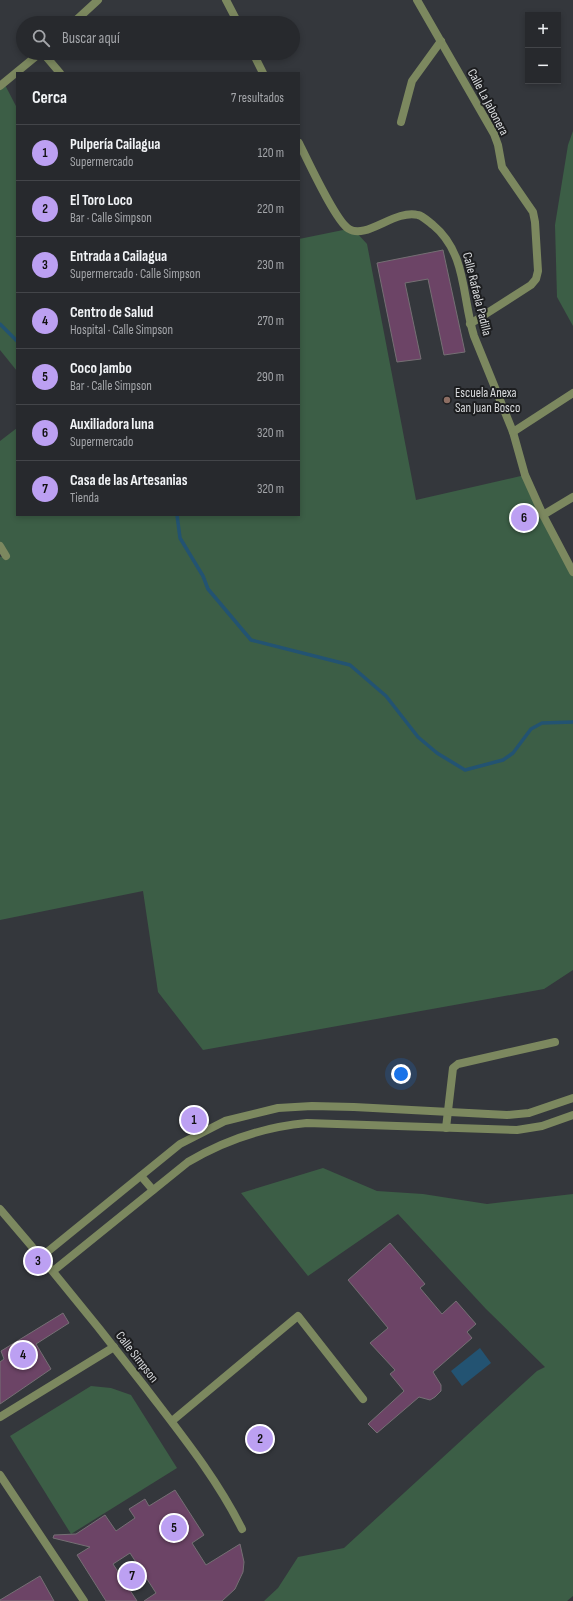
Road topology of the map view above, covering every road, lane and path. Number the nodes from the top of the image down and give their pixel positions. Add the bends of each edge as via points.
1 (98, 0) edge
2 (226, 0) edge
3 (417, 0) edge
4 (81, 16) edge
5 (234, 16) edge
6 (441, 41) junction
7 (31, 60) edge
8 (49, 60) edge
9 (256, 60) edge
10 (59, 72) edge
11 (262, 72) edge
12 (1, 82) edge
13 (401, 122) dead end
14 (300, 145) edge
15 (470, 324) junction
16 (573, 392) edge
17 (513, 432) junction
18 (573, 498) edge
19 (543, 516) junction
20 (0, 546) edge
21 (6, 556) dead end
22 (573, 572) edge
23 (555, 1042) dead end
24 (573, 1098) edge
25 (446, 1113) junction
26 (573, 1115) edge
27 (446, 1128) junction
28 (141, 1176) junction
29 (153, 1190) junction
30 (0, 1209) edge
31 (41, 1257) junction
32 (53, 1271) junction
33 (114, 1348) junction
34 (363, 1399) dead end
35 (0, 1417) edge
36 (172, 1420) junction
37 (0, 1475) edge
38 (242, 1529) dead end
39 (84, 1601) edge

1 - 4 street
2 - 5 street
3 - 6 street, Calle La Jabonera
6 - 13 street via 412,81
6 - 15 street, Calle La Jabonera via 494,134 502,167 532,212 535,222 538,271 536,280
7 - 12 street
8 - 10 street
9 - 11 street
14 - 15 street, Calle Rafaela Padilla via 323,190 348,229 364,231 402,214 419,215 442,233 458,260
15 - 17 street, Calle Rafaela Padilla
16 - 17 street
17 - 19 street, Calle Rafaela Padilla via 525,475
18 - 19 street
19 - 22 street, Calle Rafaela Padilla
20 - 21 street
23 - 25 street via 458,1064 453,1068
24 - 25 street via 529,1113
25 - 27 street
25 - 28 street via 312,1106 258,1112 225,1121 180,1144
26 - 27 street via 542,1126 517,1130
27 - 29 street via 330,1123 281,1126 211,1148 188,1162
28 - 29 street
28 - 31 street
29 - 32 street
30 - 31 street, Calle Simpson
31 - 32 street, Calle Simpson
32 - 33 street, Calle Simpson
33 - 35 street
33 - 36 street, Calle Simpson
34 - 36 street via 298,1316
36 - 38 street, Calle Simpson via 213,1477
37 - 39 street

